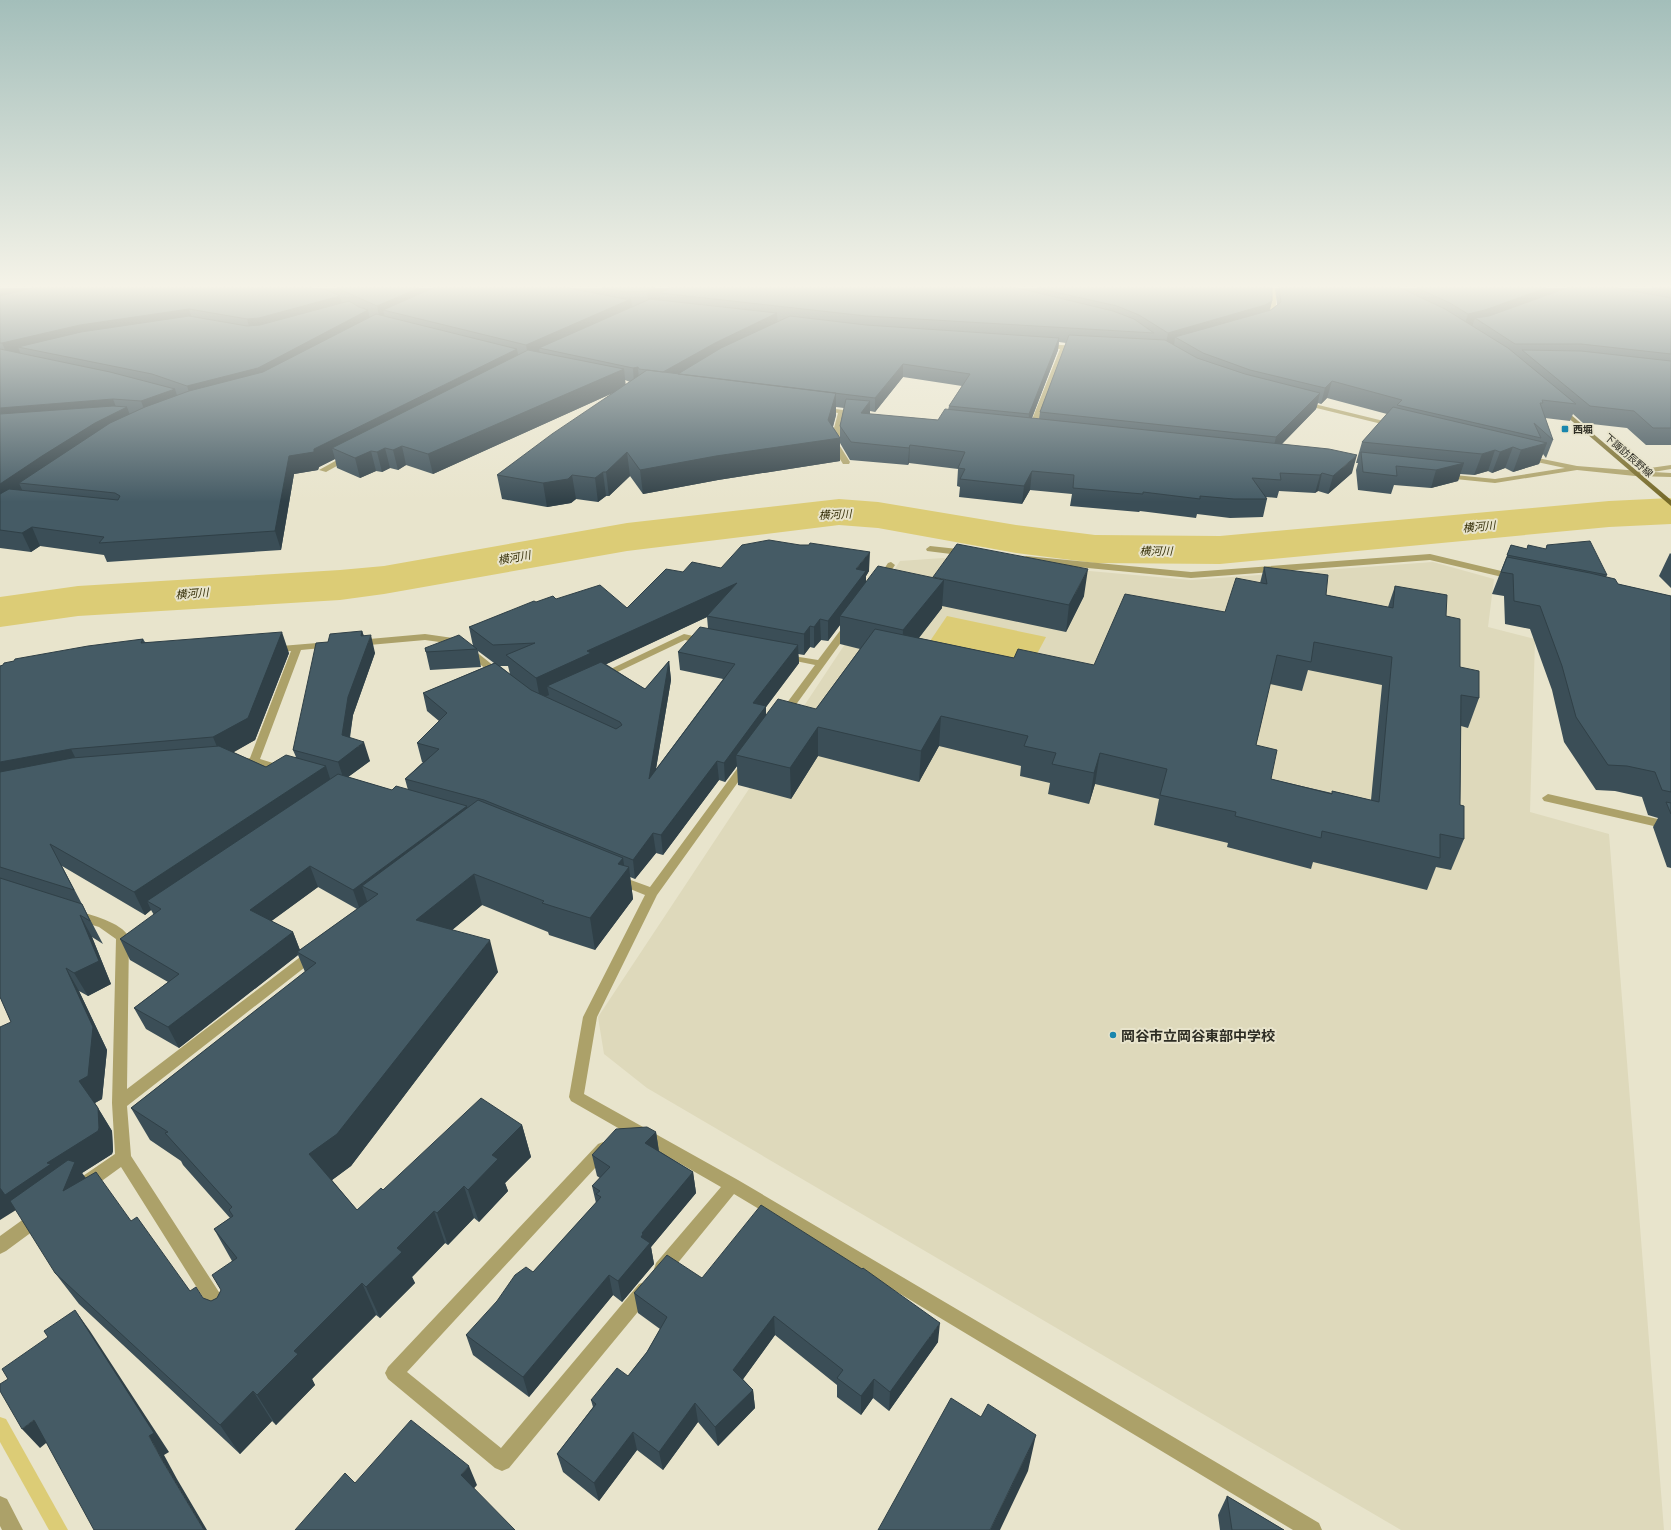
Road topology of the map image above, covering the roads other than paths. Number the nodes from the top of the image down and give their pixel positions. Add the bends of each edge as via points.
1 (1059, 359) edge
2 (1297, 401) edge
3 (1556, 405) edge
4 (811, 408) edge
5 (842, 412) junction
6 (865, 414) edge
7 (1403, 428) edge
8 (1031, 432) edge
9 (359, 452) edge
10 (1517, 455) edge
11 (846, 462) dead end
12 (1671, 467) edge
13 (1577, 468) junction
14 (324, 470) dead end
15 (1635, 474) junction
16 (1671, 475) edge
17 (1440, 476) edge
18 (1671, 504) edge
19 (930, 549) dead end
20 (978, 554) edge
21 (1017, 558) edge
22 (891, 565) dead end
23 (1521, 579) edge
24 (874, 589) edge
25 (856, 614) edge
26 (714, 643) edge
27 (297, 648) junction
28 (265, 650) edge
29 (775, 655) edge
30 (821, 663) junction
31 (594, 679) edge
32 (508, 681) edge
33 (779, 721) edge
34 (755, 752) edge
35 (254, 762) junction
36 (230, 763) edge
37 (290, 771) edge
38 (1548, 798) dead end
39 (1671, 826) edge
40 (608, 875) edge
41 (652, 893) junction
42 (60, 910) edge
43 (136, 928) edge
44 (123, 937) junction
45 (326, 944) edge
46 (118, 1103) junction
47 (626, 1124) junction
48 (123, 1157) junction
49 (732, 1185) junction
50 (71, 1194) edge
51 (52, 1208) edge
52 (0, 1246) edge
53 (229, 1322) edge
54 (0, 1506) edge
55 (13, 1530) edge
56 (1312, 1530) edge

1 - 8 street
2 - 7 street
3 - 15 main road, 下諏訪辰野線
4 - 5 street
5 - 6 street
5 - 11 street via 834,443
9 - 14 street
10 - 13 street
12 - 15 street
13 - 15 street
13 - 17 street via 1492,481
15 - 16 street
15 - 18 main road, 下諏訪辰野線
19 - 20 street
21 - 23 street via 1191,575 1430,557
22 - 24 street
25 - 30 street
26 - 31 street via 684,637
27 - 28 street
27 - 32 street via 425,637 457,641
27 - 35 street
29 - 30 street
30 - 33 street
34 - 41 street
35 - 36 street
35 - 37 street
38 - 39 street
40 - 41 street
41 - 47 street via 590,1017 576,1097
42 - 44 street via 104,924
43 - 44 street
44 - 46 street
45 - 46 street
46 - 48 street
47 - 49 street
47 - 49 street via 394,1373 502,1461
48 - 50 street
48 - 53 street
49 - 56 street
51 - 52 street
54 - 55 street

